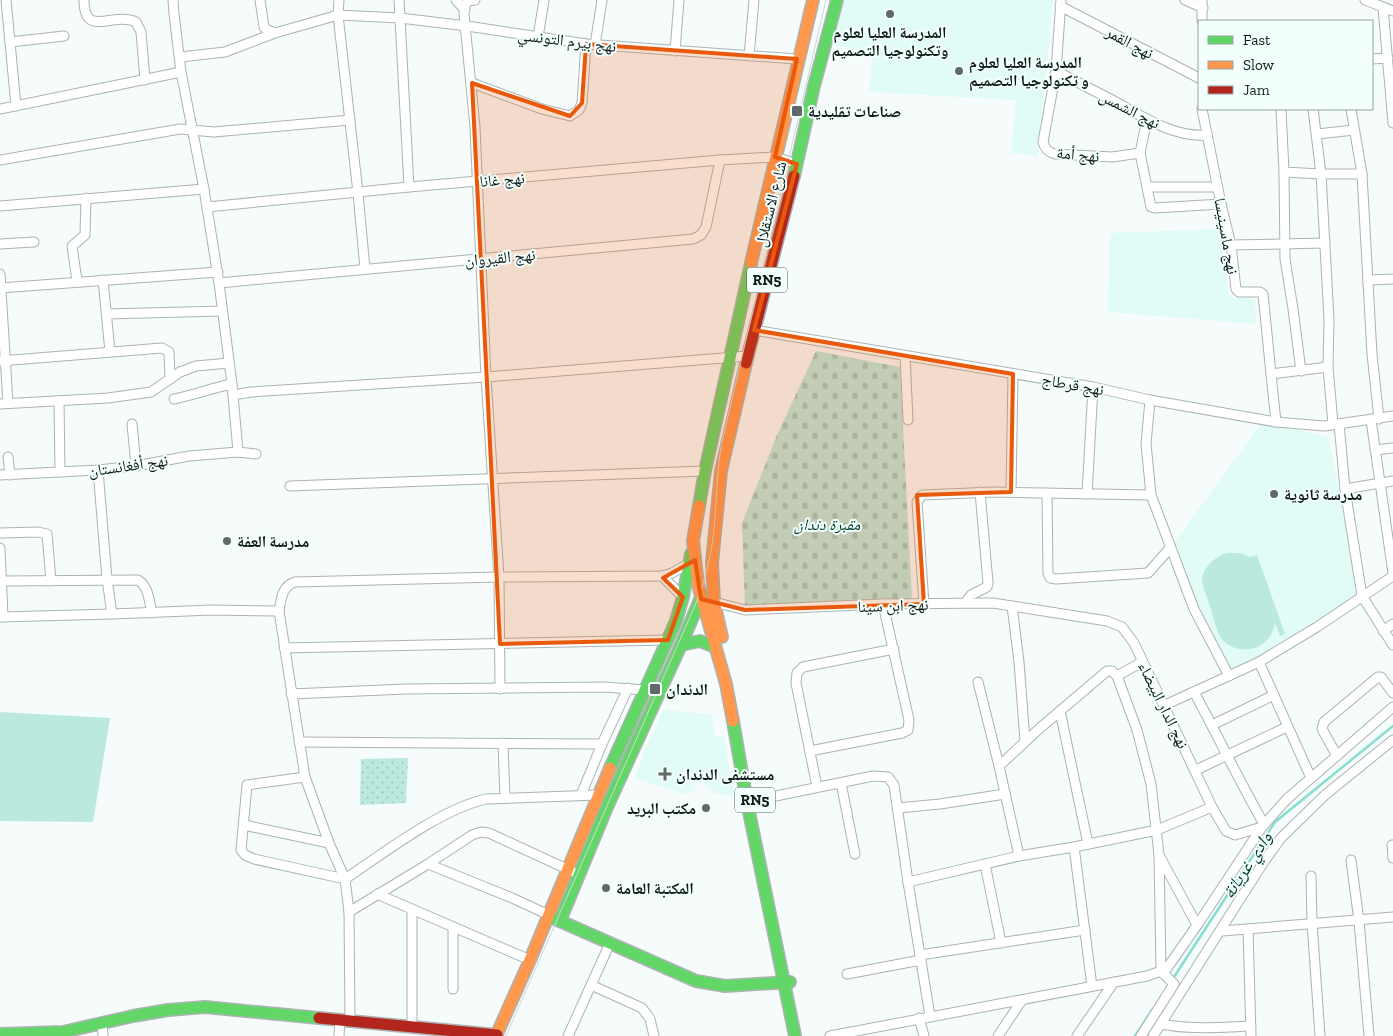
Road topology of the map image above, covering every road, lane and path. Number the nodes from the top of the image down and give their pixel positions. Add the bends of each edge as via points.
1 (6, 0) edge
2 (84, 0) edge
3 (173, 0) edge
4 (260, 0) edge
5 (339, 0) edge
6 (399, 0) edge
7 (456, 0) edge
8 (475, 0) edge
9 (544, 0) edge
10 (602, 0) edge
11 (679, 0) edge
12 (754, 0) edge
13 (812, 0) edge
14 (836, 0) edge
15 (1185, 0) edge
16 (1365, 0) edge
17 (1060, 3) edge
18 (1202, 4) edge
19 (1383, 7) junction
20 (465, 10) junction
21 (1393, 11) edge
22 (338, 15) junction
23 (400, 18) junction
24 (4, 20) edge
25 (1202, 20) edge
26 (467, 26) junction
27 (275, 34) junction
28 (64, 36) dead end
29 (538, 37) junction
30 (1390, 41) edge
31 (10, 42) junction
32 (591, 44) junction
33 (675, 50) junction
34 (750, 56) junction
35 (180, 57) junction
36 (1388, 58) junction
37 (797, 59) junction
38 (1373, 59) edge
39 (1056, 71) junction
40 (181, 72) junction
41 (1198, 77) edge
42 (146, 80) junction
43 (472, 83) junction
44 (1392, 104) edge
45 (16, 106) junction
46 (0, 109) edge
47 (1202, 110) edge
48 (1281, 110) edge
49 (1314, 110) edge
50 (1351, 110) edge
51 (1147, 119) junction
52 (350, 120) junction
53 (1393, 123) edge
54 (192, 129) junction
55 (1354, 130) junction
56 (1317, 134) junction
57 (1207, 135) junction
58 (1140, 153) junction
59 (775, 156) junction
60 (0, 160) edge
61 (720, 160) junction
62 (797, 164) junction
63 (1284, 172) junction
64 (1322, 174) junction
65 (1362, 174) junction
66 (477, 181) junction
67 (409, 187) junction
68 (1147, 187) junction
69 (1218, 187) junction
70 (204, 189) junction
71 (358, 193) junction
72 (86, 198) junction
73 (1221, 204) junction
74 (0, 206) edge
75 (207, 207) junction
76 (34, 242) dead end
77 (1326, 243) junction
78 (0, 244) edge
79 (1231, 245) junction
80 (1284, 245) junction
81 (481, 260) junction
82 (365, 269) junction
83 (218, 272) junction
84 (0, 274) edge
85 (1393, 278) edge
86 (104, 280) junction
87 (1368, 280) junction
88 (77, 282) junction
89 (219, 283) junction
90 (0, 288) edge
91 (222, 311) junction
92 (108, 314) junction
93 (754, 330) junction
94 (110, 352) junction
95 (730, 356) junction
96 (748, 356) junction
97 (905, 356) junction
98 (2, 361) edge
99 (229, 363) junction
100 (1328, 368) junction
101 (1300, 371) junction
102 (1014, 374) junction
103 (1272, 374) junction
104 (486, 377) junction
105 (170, 379) junction
106 (232, 384) junction
107 (1093, 387) junction
108 (233, 395) junction
109 (174, 399) dead end
110 (1150, 400) junction
111 (59, 401) junction
112 (4, 403) edge
113 (1393, 416) edge
114 (908, 420) dead end
115 (1375, 420) junction
116 (1276, 422) junction
117 (132, 424) dead end
118 (1336, 424) junction
119 (1393, 448) edge
120 (1375, 450) junction
121 (238, 452) junction
122 (256, 454) dead end
123 (8, 457) dead end
124 (136, 466) junction
125 (98, 470) junction
126 (705, 471) junction
127 (60, 472) junction
128 (0, 475) edge
129 (10, 476) junction
130 (493, 479) junction
131 (1393, 481) edge
132 (1380, 483) junction
133 (290, 486) dead end
134 (1345, 489) junction
135 (980, 492) junction
136 (1011, 492) junction
137 (1047, 493) junction
138 (1087, 494) junction
139 (1151, 495) junction
140 (0, 533) edge
141 (693, 541) junction
142 (0, 548) edge
143 (1170, 548) junction
144 (690, 563) junction
145 (712, 563) junction
146 (1393, 575) edge
147 (662, 576) junction
148 (499, 577) junction
149 (107, 579) junction
150 (2, 581) junction
151 (51, 581) junction
152 (1362, 596) junction
153 (683, 597) junction
154 (701, 599) junction
155 (714, 602) junction
156 (966, 602) junction
157 (883, 604) junction
158 (924, 604) junction
159 (1012, 606) junction
160 (279, 611) junction
161 (152, 613) junction
162 (112, 614) junction
163 (1072, 615) joint
164 (2, 617) edge
165 (1393, 624) edge
166 (1383, 630) junction
167 (668, 640) junction
168 (500, 644) junction
169 (681, 645) junction
170 (1393, 646) edge
171 (715, 647) junction
172 (284, 648) junction
173 (894, 649) junction
174 (1142, 662) junction
175 (1259, 662) junction
176 (1117, 676) junction
177 (1228, 676) junction
178 (978, 682) dead end
179 (628, 688) junction
180 (500, 689) junction
181 (645, 690) junction
182 (1194, 692) junction
183 (1393, 693) edge
184 (291, 694) junction
185 (1274, 695) junction
186 (1164, 705) junction
187 (1393, 707) edge
188 (1060, 711) junction
189 (1212, 725) junction
190 (1287, 727) junction
191 (1393, 740) edge
192 (1025, 741) junction
193 (299, 742) junction
194 (503, 743) junction
195 (602, 744) junction
196 (810, 751) junction
197 (1228, 756) junction
198 (1338, 756) junction
199 (999, 766) junction
200 (1196, 770) junction
201 (305, 777) junction
202 (1311, 778) junction
203 (841, 783) junction
204 (817, 788) junction
205 (1004, 794) junction
206 (581, 795) junction
207 (598, 795) junction
208 (505, 798) junction
209 (751, 801) junction
210 (1212, 807) junction
211 (898, 808) junction
212 (244, 825) junction
213 (1263, 825) junction
214 (1157, 830) junction
215 (329, 843) junction
216 (1088, 844) junction
217 (1392, 845) edge
218 (1074, 847) junction
219 (855, 854) dead end
220 (1159, 855) junction
221 (1018, 856) junction
222 (1393, 858) edge
223 (1351, 860) dead end
224 (428, 864) junction
225 (985, 864) junction
226 (568, 870) junction
227 (580, 875) junction
228 (1310, 876) dead end
229 (345, 879) junction
230 (908, 882) junction
231 (377, 894) junction
232 (412, 910) junction
233 (349, 912) junction
234 (1393, 917) edge
235 (554, 918) junction
236 (1359, 921) junction
237 (1312, 923) junction
238 (1198, 925) junction
239 (454, 928) junction
240 (1248, 929) junction
241 (1085, 930) junction
242 (1222, 931) junction
243 (610, 943) junction
244 (1001, 943) junction
245 (921, 958) junction
246 (530, 960) junction
247 (1162, 972) junction
248 (847, 974) dead end
249 (787, 982) junction
250 (1114, 982) junction
251 (1174, 984) junction
252 (591, 985) junction
253 (1092, 986) junction
254 (454, 989) dead end
255 (1183, 991) junction
256 (1022, 1000) junction
257 (930, 1016) junction
258 (918, 1018) junction
259 (345, 1021) junction
260 (102, 1023) junction
261 (1162, 1024) junction
262 (412, 1026) junction
263 (1251, 1026) junction
264 (446, 1033) edge
265 (0, 1034) edge
266 (496, 1035) edge
267 (104, 1036) edge
268 (339, 1036) edge
269 (568, 1036) edge
270 (654, 1036) edge
271 (795, 1036) edge
272 (802, 1036) edge
273 (830, 1036) edge
274 (924, 1036) edge
275 (998, 1036) edge
276 (1077, 1036) edge
277 (1141, 1036) edge
278 (1153, 1036) edge
279 (1251, 1036) edge
280 (1320, 1036) edge
281 (1369, 1036) edge

1 - 24 street
2 - 42 street via 85,14 91,21 124,18 136,22 141,32
3 - 35 street
4 - 27 street via 264,27
5 - 22 street
6 - 23 street
7 - 20 street
8 - 20 street via 468,2
9 - 29 street
10 - 32 street
11 - 33 street
12 - 34 street
13 - 37 main road, شارع الاستقلال / RN5
14 - 62 main road, شارع الاستقلال / RN5
15 - 18 street
16 - 19 street
17 - 39 street, نهج أمة
17 - 41 street, نهج القمر
18 - 25 street
19 - 21 street
19 - 30 street
20 - 26 street
22 - 23 street, نهج بيرم التونسي
22 - 27 street, نهج بيرم التونسي
22 - 52 street
23 - 26 street, نهج بيرم التونسي
23 - 67 street
24 - 31 street
26 - 29 street, نهج بيرم التونسي
26 - 43 street
27 - 35 street, نهج بيرم التونسي via 225,52
28 - 31 street
29 - 32 street, نهج بيرم التونسي
30 - 36 street
31 - 45 street
32 - 33 street, نهج بيرم التونسي
32 - 43 street via 582,103 579,110 570,116
33 - 34 street, نهج بيرم التونسي
34 - 37 street, نهج بيرم التونسي
35 - 40 street
36 - 38 street
36 - 44 street
37 - 59 main road, شارع الاستقلال / RN5
39 - 51 street, نهج الشمس
39 - 58 street, نهج أمة via 1043,142 1049,152 1112,157
40 - 42 street
40 - 54 street
42 - 45 street
43 - 66 street
44 - 53 street
45 - 46 street
47 - 57 street, نهج ماسينيسا
48 - 63 street
49 - 56 street
50 - 55 street
51 - 57 street, نهج الشمس via 1187,135
51 - 58 street
52 - 54 street via 214,132
52 - 71 street
54 - 60 street via 168,130
54 - 70 street
55 - 56 street
55 - 65 street
56 - 64 street
57 - 69 street, نهج ماسينيسا
58 - 68 street
59 - 61 street, نهج غانا
59 - 62 street, نهج غانا
59 - 95 main road, شارع الاستقلال / RN5
61 - 66 street, نهج غانا
61 - 81 street, نهج القيروان via 706,227 698,237
62 - 93 main road, شارع الاستقلال / RN5
63 - 64 street
63 - 80 street
64 - 65 street
64 - 77 street
65 - 87 street
66 - 67 street, نهج غانا
66 - 81 street
67 - 71 street, نهج غانا
68 - 69 street
68 - 73 street via 1150,204 1155,208
69 - 73 street, نهج ماسينيسا
70 - 72 street
70 - 75 street
71 - 75 street, نهج غانا
71 - 82 street
72 - 74 street
72 - 88 street via 85,235 72,246
73 - 79 street, نهج ماسينيسا
75 - 83 street
76 - 78 street
77 - 80 street
77 - 100 street
79 - 80 street
79 - 103 street, نهج ماسينيسا via 1236,289 1263,294
80 - 101 street
81 - 82 street, نهج القيروان
81 - 104 street
82 - 89 street, نهج القيروان
83 - 86 street
83 - 89 street
84 - 90 street
85 - 87 street
86 - 88 street
86 - 92 street
87 - 115 street
88 - 90 street
89 - 91 street
90 - 98 street
91 - 92 street
91 - 99 street
92 - 94 street
93 - 96 main road, شارع الاستقلال / RN5
93 - 97 street, نهج قرطاج
94 - 98 street
94 - 105 street via 162,348 169,352
95 - 96 street
95 - 104 street
95 - 126 main road, شارع الاستقلال / RN5
96 - 145 main road, شارع الاستقلال / RN5 via 721,471
97 - 102 street, نهج قرطاج
97 - 114 street
98 - 112 street
99 - 105 street via 196,366
99 - 106 street
100 - 101 street
100 - 118 street
101 - 103 street
102 - 107 street, نهج قرطاج
102 - 136 street
103 - 116 street
104 - 108 street
104 - 130 street
105 - 111 street via 151,392
106 - 108 street
106 - 109 street
107 - 110 street, نهج قرطاج
107 - 138 street
108 - 121 street
110 - 116 street, نهج قرطاج
110 - 139 street via 1146,444
111 - 112 street
111 - 127 street
113 - 115 street, نهج قرطاج
115 - 118 street, نهج قرطاج
115 - 120 street
116 - 118 street, نهج قرطاج
117 - 124 street
118 - 134 street
119 - 120 street
120 - 132 street
121 - 122 street, نهج أفغانستان
121 - 124 street, نهج أفغانستان
123 - 129 street
124 - 125 street, نهج أفغانستان
125 - 127 street, نهج أفغانستان
125 - 149 street
126 - 130 street
126 - 141 main road, شارع الاستقلال / RN5
127 - 129 street, نهج أفغانستان
128 - 129 street, نهج أفغانستان
130 - 133 street
130 - 148 street
131 - 132 street
132 - 134 street
132 - 146 street
134 - 152 street
135 - 136 street
135 - 156 street via 988,584
135 - 158 street via 922,495 917,502
136 - 137 street
137 - 138 street
137 - 143 street via 1050,578 1148,573
138 - 139 street
139 - 143 street
140 - 151 street via 47,534
141 - 144 main road
141 - 154 main road, RN5
142 - 150 street
143 - 177 street via 1194,609
144 - 147 street
144 - 153 main road
145 - 154 main road
145 - 155 main road, RN5
146 - 152 street
147 - 148 street
147 - 153 street
148 - 160 street via 295,582 285,588
148 - 168 street
149 - 151 street
149 - 161 street via 138,580 144,584
149 - 162 street
150 - 151 street
150 - 164 street
152 - 166 street
152 - 175 street
153 - 167 main road
154 - 169 main road
154 - 171 main road, RN5
155 - 157 street, نهج ابن سينا via 745,610
155 - 209 main road, RN5
156 - 158 street, نهج ابن سينا
156 - 159 street, نهج ابن سينا
157 - 158 street, نهج ابن سينا
157 - 173 street
159 - 163 street, نهج ابن سينا
159 - 192 street
160 - 161 street
160 - 172 street
161 - 162 street
162 - 164 street
163 - 174 street, نهج الدار البيضاء via 1122,627
165 - 166 street
166 - 170 street
167 - 168 street
167 - 181 main road
168 - 172 street
168 - 180 street
169 - 171 main road via 700,641
169 - 227 main road via 607,807
171 - 209 main road, RN5
172 - 184 street
173 - 196 street via 799,670 796,683
173 - 196 street via 909,720 908,730 902,734
174 - 176 street
174 - 186 street, نهج الدار البيضاء
175 - 177 street
175 - 185 street
176 - 188 street via 1107,671
176 - 214 street via 1151,784
177 - 182 street
178 - 199 street
179 - 180 street
179 - 181 street
179 - 195 street
180 - 184 street
181 - 207 main road
182 - 186 street
182 - 189 street
183 - 198 street via 1378,676 1324,722 1322,728
184 - 193 street
185 - 189 street
185 - 190 street
186 - 200 street, نهج الدار البيضاء
187 - 198 street
188 - 192 street
188 - 216 street
189 - 197 street
190 - 197 street
190 - 202 street
191 - 242 street via 1325,795 1281,838
192 - 199 street
193 - 194 street
193 - 201 street
194 - 195 street
194 - 208 street
195 - 206 street
196 - 204 street
197 - 200 street
197 - 213 street
198 - 202 street
199 - 205 street
200 - 210 street, نهج الدار البيضاء
201 - 212 street via 247,785
201 - 215 street
202 - 213 street
203 - 204 street
203 - 211 street via 884,775 894,785
203 - 219 street
204 - 209 street
205 - 211 street
205 - 221 street
206 - 207 street
206 - 208 street
207 - 226 main road
208 - 229 street via 486,799 464,806 403,840
209 - 249 main road, RN5
210 - 213 street, نهج الدار البيضاء via 1226,832 1235,836
210 - 214 street
211 - 230 street
212 - 215 street
212 - 229 street via 241,850 245,856
213 - 238 street
214 - 216 street
214 - 220 street
215 - 229 street
216 - 218 street
217 - 222 street
218 - 221 street
218 - 241 street
220 - 238 street
220 - 247 street
221 - 225 street
223 - 236 street
224 - 226 street via 481,832
224 - 231 street
224 - 235 street
225 - 230 street
225 - 244 street
226 - 227 street
226 - 235 main road
227 - 235 main road
228 - 237 street
229 - 233 street
230 - 245 street
231 - 232 street
231 - 233 street
232 - 239 street
232 - 262 street
233 - 259 street
234 - 236 street
235 - 243 main road
235 - 246 main road
236 - 237 street
236 - 281 street
237 - 240 street
237 - 280 street
238 - 247 street
239 - 246 street
239 - 254 street
240 - 242 street
240 - 263 street
241 - 244 street
241 - 253 street
242 - 255 street
243 - 249 main road via 709,984 739,986
243 - 252 street
244 - 245 street
245 - 248 street
245 - 257 street
246 - 266 main road
247 - 250 street
247 - 251 street
249 - 271 main road, RN5
249 - 272 main road, RN5
250 - 253 street
250 - 276 street
251 - 255 street
251 - 277 street
252 - 269 street
252 - 270 street via 642,1008 650,1019
253 - 256 street
255 - 261 street
256 - 257 street
256 - 275 street
257 - 258 street
258 - 273 street
258 - 274 street
259 - 260 main road via 205,1007
259 - 262 main road
259 - 268 street
260 - 265 main road via 58,1032
260 - 267 street
261 - 263 street via 1205,1028
261 - 278 street
262 - 264 main road
263 - 279 street
264 - 266 main road

